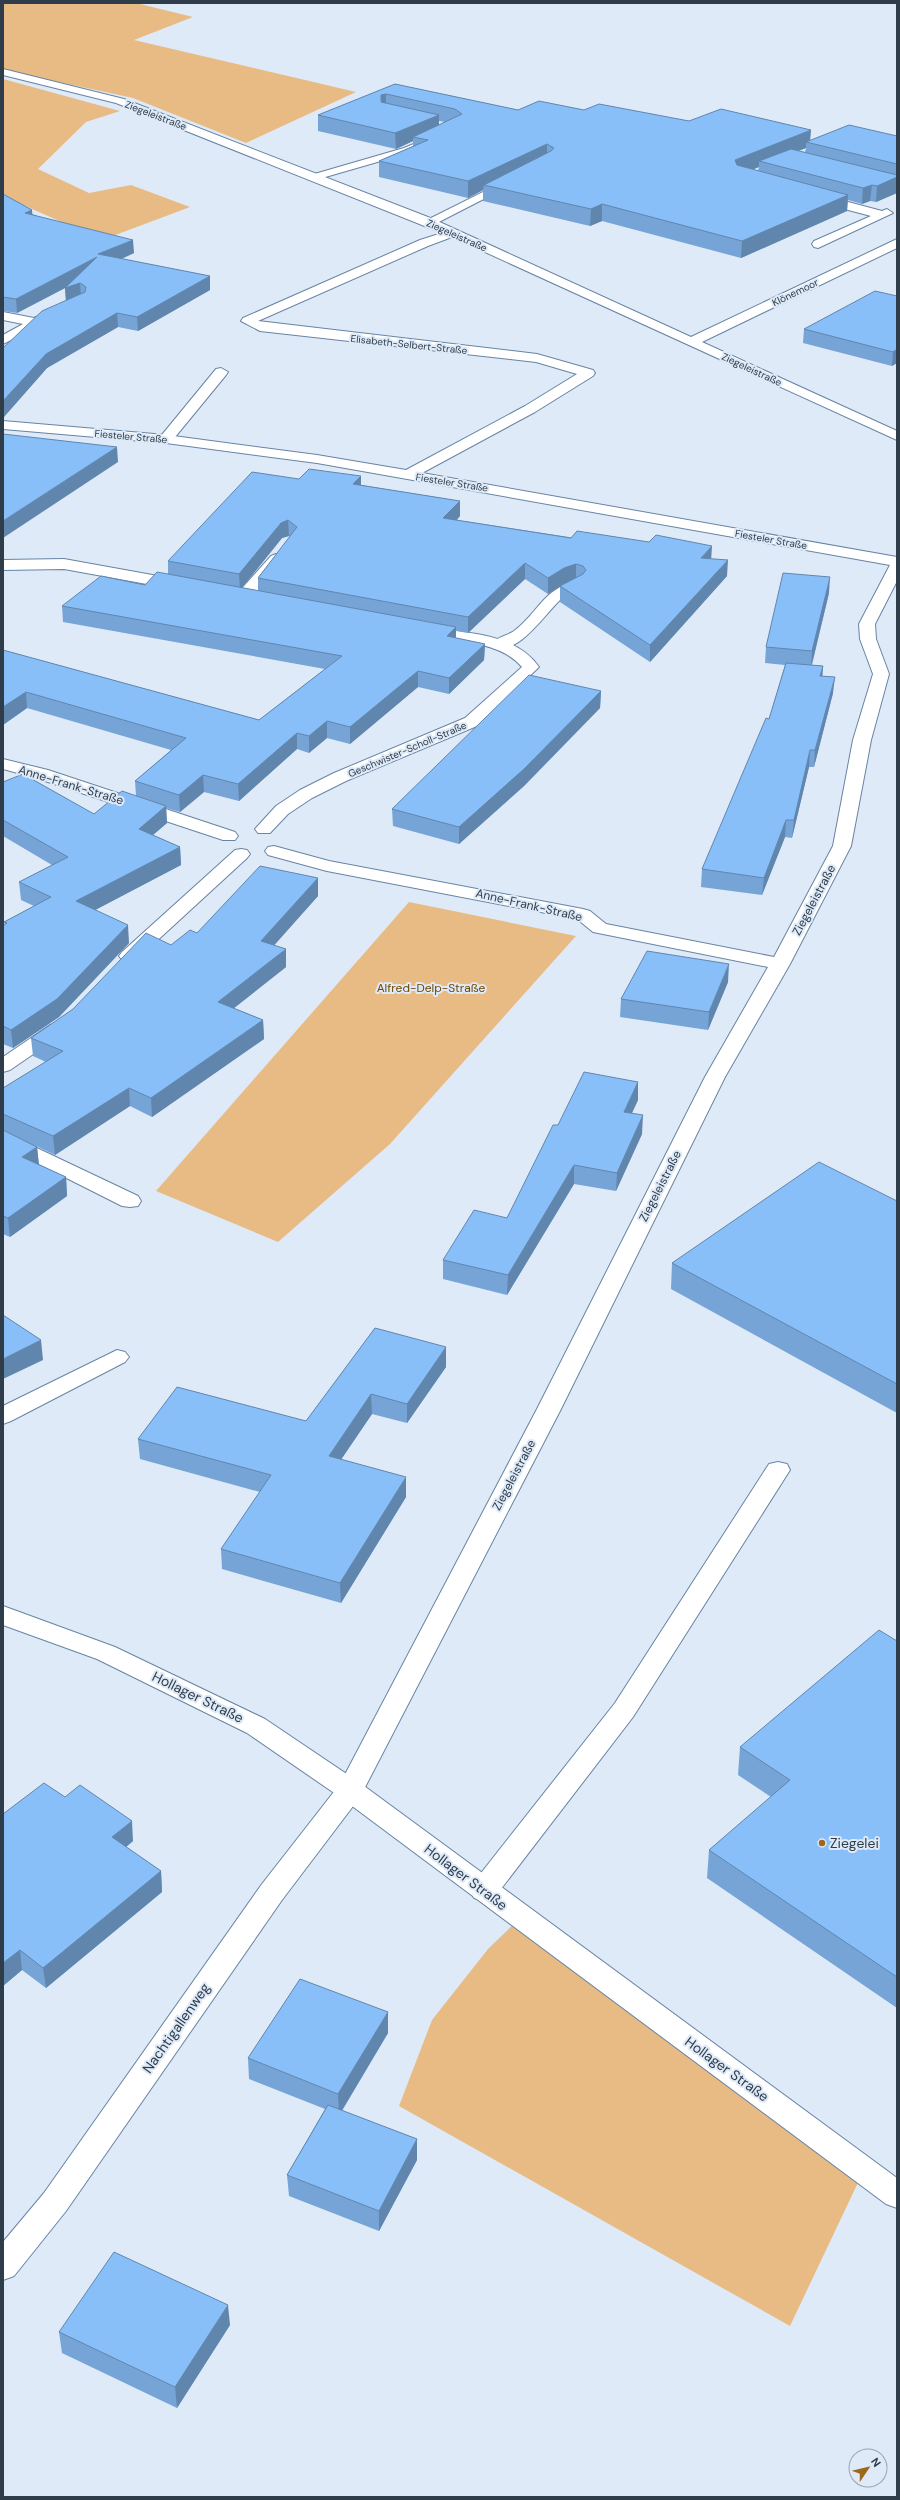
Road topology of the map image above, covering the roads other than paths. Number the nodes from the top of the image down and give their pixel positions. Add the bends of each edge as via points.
1 (3, 72) edge
2 (441, 135) edge
3 (525, 174) edge
4 (315, 177) junction
5 (808, 196) edge
6 (896, 210) edge
7 (882, 215) junction
8 (430, 222) junction
9 (453, 233) junction
10 (897, 243) edge
11 (818, 244) dead end
12 (60, 311) edge
13 (3, 316) edge
14 (34, 322) junction
15 (3, 340) edge
16 (693, 341) junction
17 (220, 372) dead end
18 (3, 425) edge
19 (897, 436) edge
20 (166, 439) junction
21 (408, 475) junction
22 (284, 548) edge
23 (897, 562) edge
24 (3, 565) edge
25 (897, 566) edge
26 (576, 586) edge
27 (196, 588) edge
28 (266, 601) edge
29 (414, 629) edge
30 (499, 645) junction
31 (3, 764) edge
32 (264, 829) junction
33 (229, 836) junction
34 (274, 851) junction
35 (240, 854) junction
36 (780, 964) junction
37 (117, 970) edge
38 (73, 1016) edge
39 (3, 1066) edge
40 (3, 1138) edge
41 (130, 1200) dead end
42 (117, 1357) dead end
43 (3, 1416) edge
44 (778, 1470) dead end
45 (3, 1615) edge
46 (350, 1790) junction
47 (484, 1890) junction
48 (897, 2195) edge
49 (3, 2266) edge

1 - 4 street, Ziegeleistraße via 120,101
2 - 4 street via 408,150
3 - 8 street
4 - 8 street, Ziegeleistraße
5 - 7 street
6 - 7 street
7 - 11 street
8 - 9 street, Ziegeleistraße
9 - 16 street, Ziegeleistraße
9 - 21 street, Elisabeth-Selbert-Straße via 410,249 248,321 260,327 537,358 588,373 530,409
10 - 16 street, Klönemoor
12 - 14 street
13 - 14 street
14 - 15 street
16 - 19 street, Ziegeleistraße
17 - 20 street
18 - 20 street, Fiesteler Straße
20 - 21 street, Fiesteler Straße via 317,459
21 - 23 street, Fiesteler Straße
22 - 28 street via 254,587 235,595
24 - 27 street via 64,564
25 - 36 street, Ziegeleistraße via 867,624 868,639 881,674 862,740 842,846
26 - 30 street via 556,596 520,634
29 - 30 street, Geschwister-Scholl-Straße
30 - 32 street, Geschwister-Scholl-Straße via 526,658 531,667 470,722 306,794 282,810
31 - 33 street, Anne-Frank-Straße via 42,774
32 - 33 street via 241,830
32 - 34 street via 277,834 280,838 281,843
33 - 35 street via 226,844 228,849
34 - 35 street via 255,856
34 - 36 street, Anne-Frank-Straße via 327,866 583,915 600,928
35 - 37 street
36 - 46 street, Ziegeleistraße via 715,1077 548,1409
38 - 39 street
40 - 41 street
42 - 43 street
44 - 47 street via 624,1710
45 - 46 street, Hollager Straße via 106,1653 256,1726
46 - 47 street, Hollager Straße
46 - 49 street, Nachtigallenweg via 272,1892 55,2202
47 - 48 street, Hollager Straße

